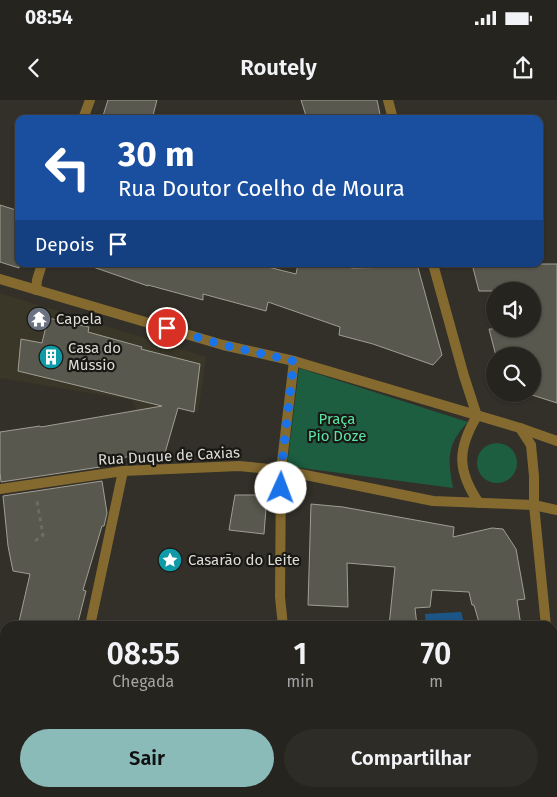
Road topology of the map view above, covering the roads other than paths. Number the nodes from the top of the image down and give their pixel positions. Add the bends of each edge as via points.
1 (90, 100) edge
2 (388, 100) edge
3 (84, 115) edge
4 (392, 115) edge
5 (41, 267) edge
6 (434, 267) edge
7 (0, 279) edge
8 (36, 290) junction
9 (294, 361) junction
10 (477, 416) junction
11 (520, 428) junction
12 (557, 441) edge
13 (281, 470) junction
14 (122, 471) junction
15 (0, 489) edge
16 (479, 502) junction
17 (534, 505) junction
18 (557, 510) edge
19 (91, 621) edge
20 (282, 621) edge
21 (546, 621) edge

1 - 3 street
2 - 4 street
5 - 8 street
6 - 10 street
7 - 8 street
8 - 9 street via 223,345
9 - 10 street
9 - 13 street
10 - 11 street
10 - 16 street via 468,430 461,456 470,490
11 - 12 street
11 - 17 street via 531,445
13 - 14 street, Rua Duque de Caxias via 239,466
13 - 16 street via 433,500
13 - 20 street
14 - 15 street, Rua Duque de Caxias
14 - 19 street
16 - 17 street
17 - 18 street
17 - 21 street

